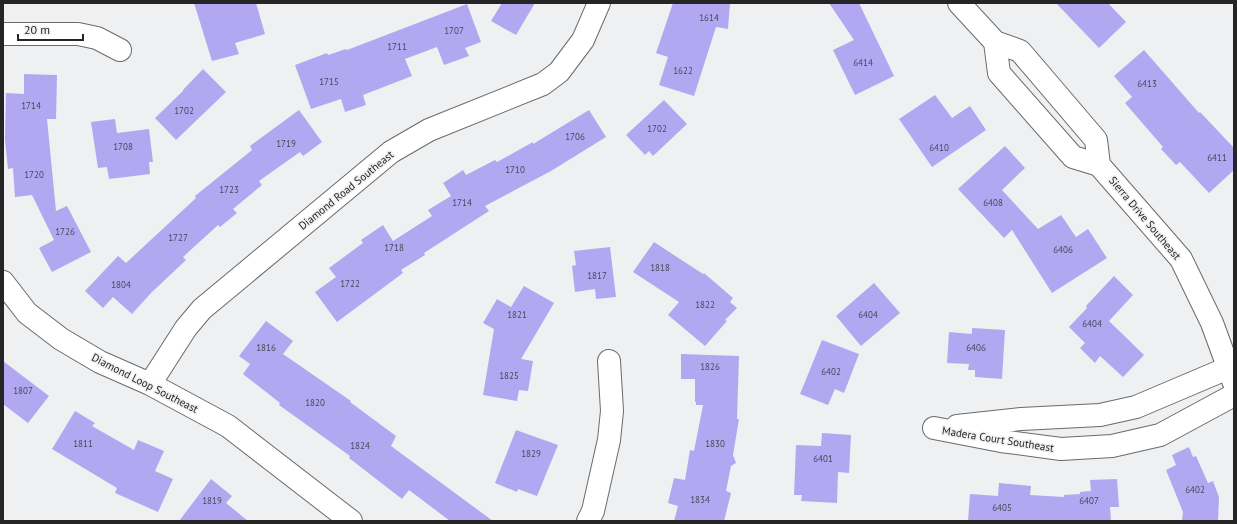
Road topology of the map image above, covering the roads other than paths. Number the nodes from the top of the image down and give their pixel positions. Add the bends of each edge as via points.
1 (599, 3) edge
2 (958, 3) edge
3 (3, 34) edge
4 (995, 42) junction
5 (120, 50) dead end
6 (1099, 165) junction
7 (3, 282) edge
8 (609, 361) dead end
9 (1231, 376) edge
10 (150, 384) junction
11 (1234, 395) edge
12 (351, 521) edge
13 (588, 521) edge

1 - 10 street, Diamond Road Southeast via 583,40 559,72 543,84 429,130 391,152 202,309 186,328
2 - 4 street
3 - 5 street via 78,34 97,38
4 - 6 street via 1020,51 1096,140
4 - 6 street via 999,73 1073,157
6 - 9 street, Sierra Drive Southeast via 1181,259 1212,323
7 - 10 street, Diamond Loop Southeast via 27,313 61,339 100,362
8 - 13 street via 612,411 609,440 593,510
9 - 11 street, Madera Court Southeast via 1136,407 1100,415 1021,419 934,428 1061,449 1112,446 1160,435
10 - 12 street, Diamond Loop Southeast via 228,426

